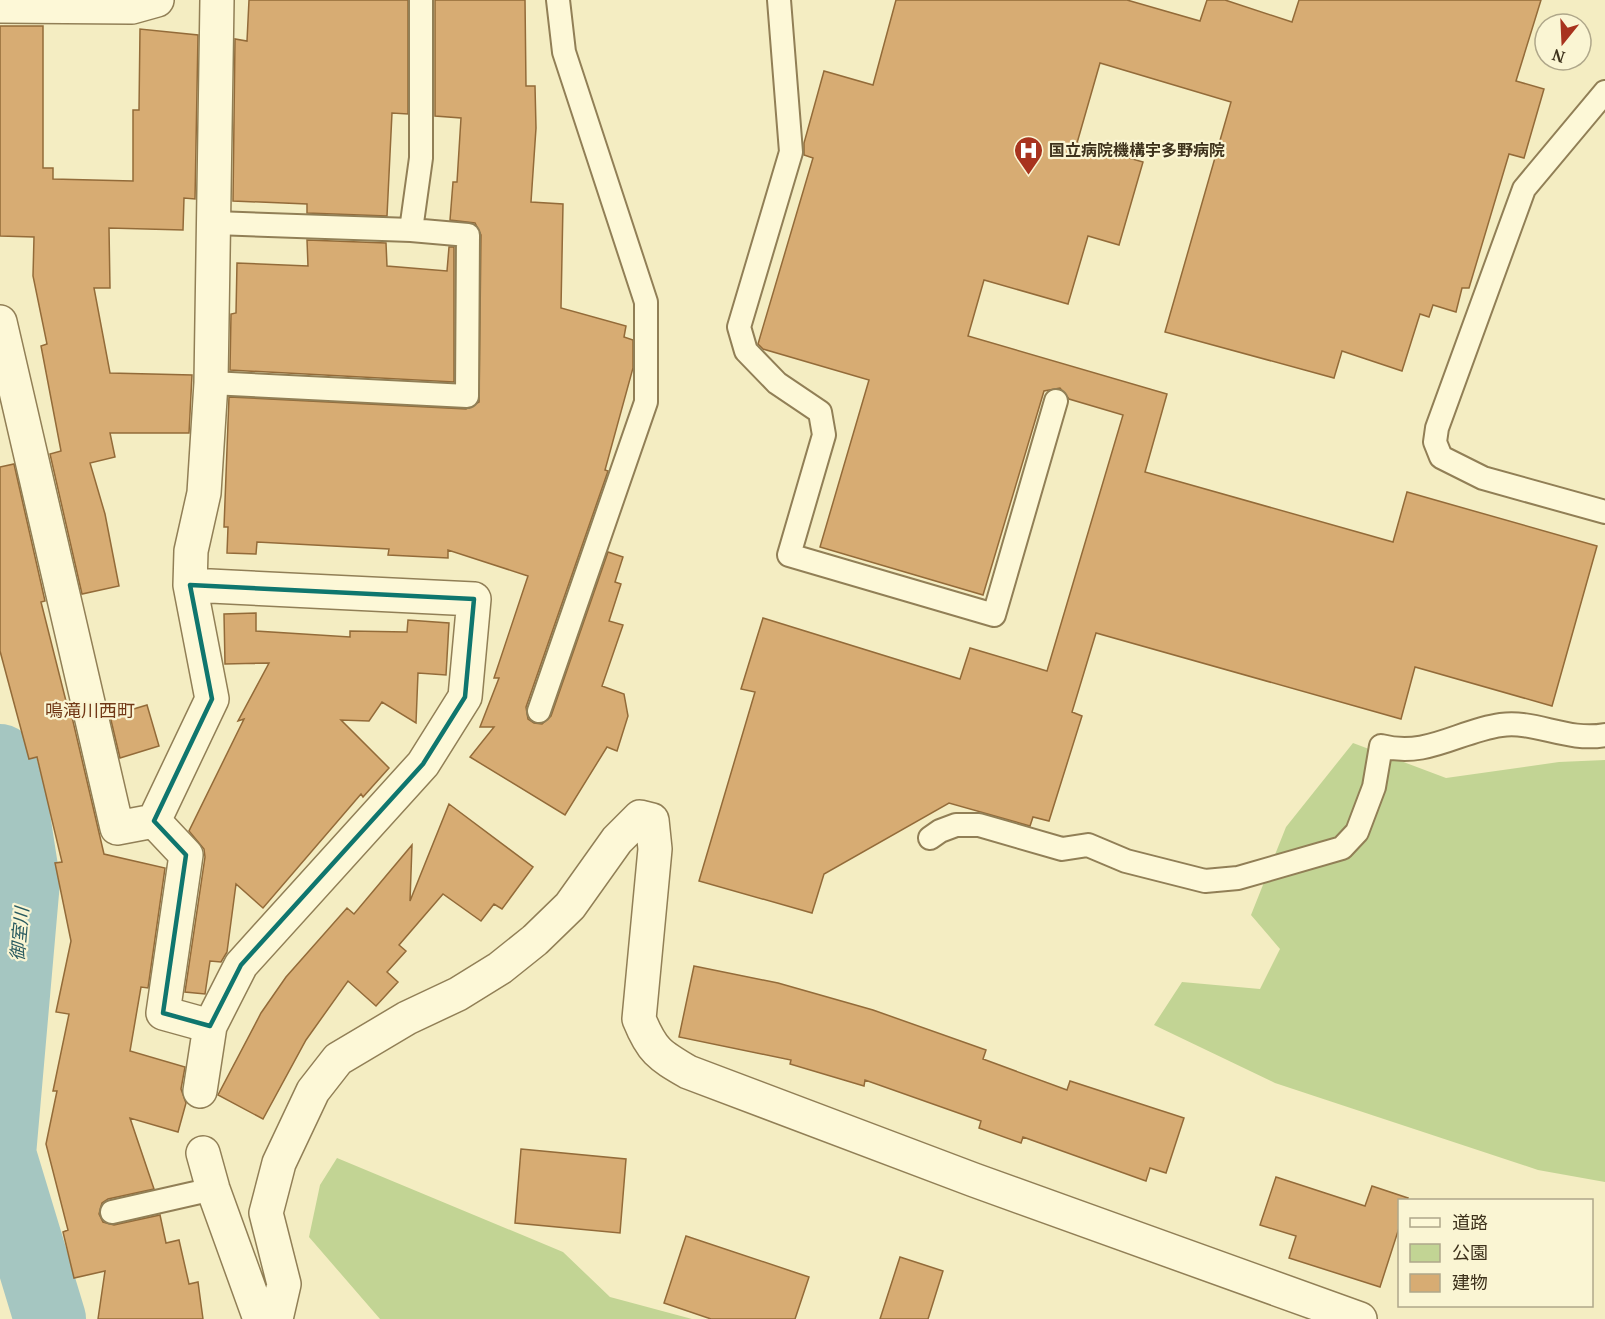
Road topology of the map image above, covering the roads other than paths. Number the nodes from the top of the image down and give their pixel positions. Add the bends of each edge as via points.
1 (157, 0) edge
2 (217, 0) edge
3 (421, 0) edge
4 (558, 0) edge
5 (779, 0) edge
6 (105, 3) edge
7 (0, 6) edge
8 (1605, 92) edge
9 (214, 223) junction
10 (411, 230) junction
11 (0, 322) edge
12 (211, 383) junction
13 (1056, 401) dead end
14 (1605, 512) edge
15 (190, 585) junction
16 (539, 711) dead end
17 (1605, 735) edge
18 (154, 821) junction
19 (930, 838) dead end
20 (210, 1026) junction
21 (200, 1091) dead end
22 (203, 1153) dead end
23 (213, 1189) junction
24 (112, 1212) dead end
25 (260, 1319) edge
26 (276, 1319) edge
27 (1360, 1319) edge

1 - 6 street via 132,7
2 - 9 street
3 - 10 lane via 421,158
4 - 16 lane via 564,52 646,302 646,402
5 - 13 lane via 791,152 739,327 746,351 777,383 820,412 824,435 789,555 994,615
6 - 7 street
8 - 14 lane via 1524,189 1435,442 1441,457 1483,478
9 - 10 lane
9 - 12 street
10 - 12 lane via 468,235 467,396
11 - 18 street via 117,828
12 - 15 street via 204,493 190,551
15 - 18 street via 212,699
15 - 20 street via 474,599 465,697 423,764 241,964
17 - 19 lane via 1555,734 1528,726 1502,725 1420,748 1381,746 1374,787 1357,832 1342,848 1238,878 1205,880 1126,861 1088,845 1062,849 979,825 956,825
18 - 20 street via 186,855 163,1013
20 - 21 street
22 - 23 street
23 - 24 lane
23 - 25 street
26 - 27 street via 284,1284 266,1214 279,1163 313,1091 338,1059 407,1018 458,994 535,940 570,906 617,840 640,817 652,820 655,849 639,1019 649,1044 663,1057 688,1072 963,1176

